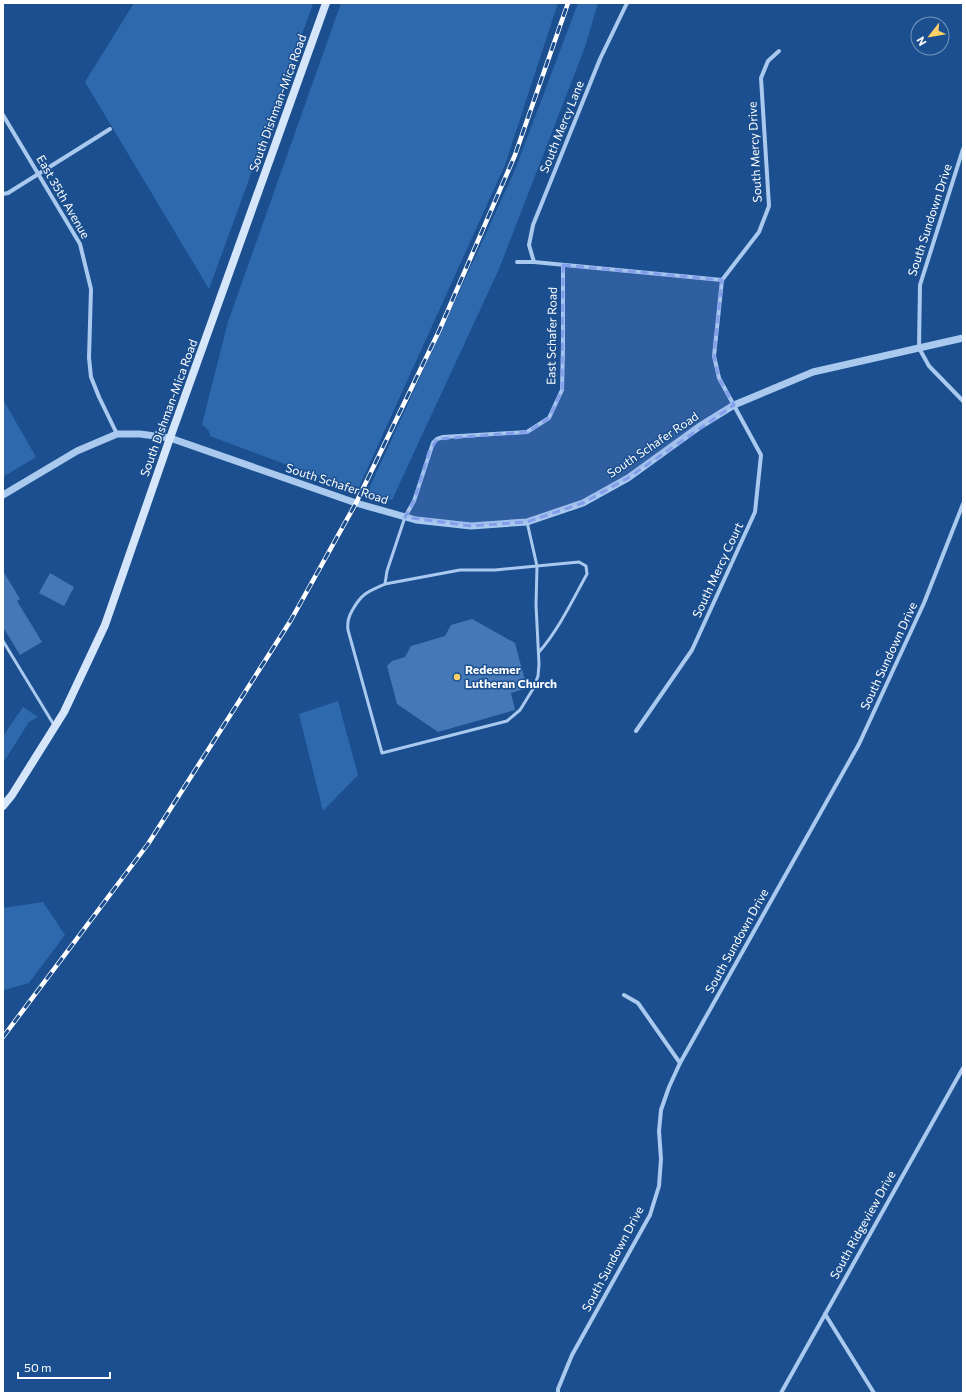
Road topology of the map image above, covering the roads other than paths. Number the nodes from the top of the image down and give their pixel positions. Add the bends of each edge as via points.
1 (326, 3) edge
2 (627, 3) edge
3 (778, 51) dead end
4 (3, 115) edge
5 (110, 129) dead end
6 (963, 149) edge
7 (38, 173) junction
8 (3, 194) edge
9 (517, 262) dead end
10 (534, 262) junction
11 (562, 265) junction
12 (722, 280) junction
13 (963, 338) edge
14 (919, 348) junction
15 (963, 401) edge
16 (734, 405) junction
17 (117, 434) junction
18 (170, 438) junction
19 (3, 495) edge
20 (963, 504) edge
21 (405, 517) junction
22 (527, 522) junction
23 (537, 566) junction
24 (385, 584) junction
25 (3, 641) edge
26 (539, 652) junction
27 (55, 727) junction
28 (636, 731) dead end
29 (3, 806) edge
30 (624, 994) dead end
31 (680, 1063) junction
32 (963, 1068) edge
33 (825, 1314) junction
34 (558, 1393) edge
35 (781, 1393) edge
36 (874, 1393) edge

1 - 18 main road, South Dishman-Mica Road
2 - 10 street, South Mercy Lane via 600,59 533,225 529,245
3 - 12 street, South Mercy Drive via 768,62 761,78 769,206 759,232
4 - 7 street, East 35th Avenue
5 - 7 street
6 - 14 street, South Sundown Drive via 920,285
7 - 8 street
7 - 17 street, East 35th Avenue via 80,244 91,289 91,377
9 - 10 street
10 - 11 street
11 - 12 street
11 - 21 street, East Schafer Road via 562,390 549,418 527,432 437,439 432,443 414,501
12 - 16 street via 714,356 719,378
13 - 14 street, South Schafer Road
14 - 15 street, South Sundown Drive via 929,366
14 - 16 street, South Schafer Road via 813,372
16 - 22 street, South Schafer Road via 628,478 583,503
16 - 28 street, South Mercy Court via 761,455 755,512 692,650
17 - 18 street, South Schafer Road
17 - 19 street via 77,451
18 - 21 street, South Schafer Road via 356,503
18 - 27 main road, South Dishman-Mica Road via 105,624
20 - 31 street, South Sundown Drive via 924,603 859,744
21 - 22 street, South Schafer Road via 471,526
21 - 24 lane
22 - 23 lane
23 - 24 lane via 460,570
23 - 26 lane
23 - 26 lane via 579,562 586,566 587,574
24 - 26 lane via 359,598 347,622 382,753 507,721 520,710 533,689 538,676
25 - 27 lane
27 - 29 main road, South Dishman-Mica Road
30 - 31 street via 638,1003
31 - 34 street, South Sundown Drive via 668,1087 661,1110 659,1186 650,1215 572,1355
32 - 33 street, South Ridgeview Drive
33 - 35 street, South Ridgeview Drive
33 - 36 street

